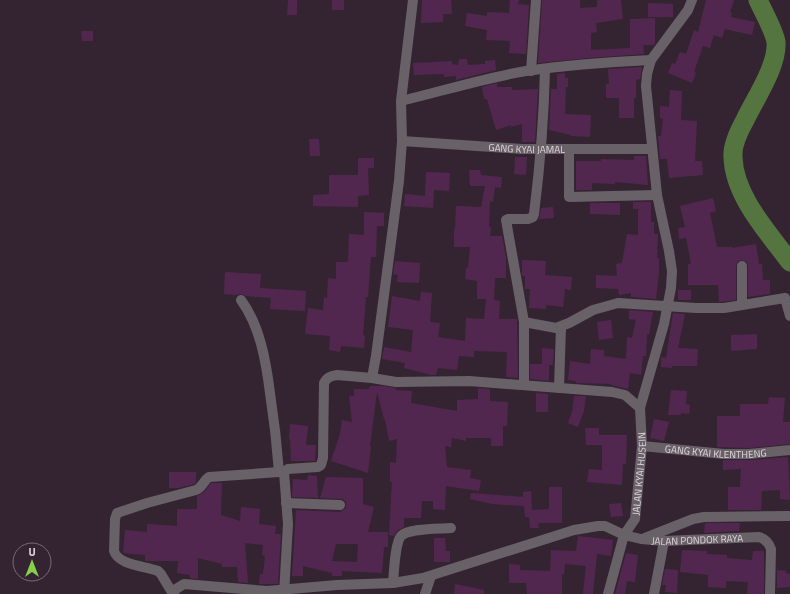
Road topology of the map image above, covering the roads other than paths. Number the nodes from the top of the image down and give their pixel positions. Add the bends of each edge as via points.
1 (413, 0) edge
2 (536, 0) edge
3 (692, 0) edge
4 (651, 60) junction
5 (545, 69) junction
6 (531, 70) junction
7 (401, 101) junction
8 (402, 141) junction
9 (541, 148) junction
10 (569, 149) junction
11 (652, 149) junction
12 (657, 195) junction
13 (742, 266) dead end
14 (241, 300) dead end
15 (742, 305) junction
16 (668, 307) junction
17 (790, 316) edge
18 (524, 322) junction
19 (561, 327) junction
20 (372, 378) junction
21 (524, 385) junction
22 (558, 388) junction
23 (640, 408) junction
24 (642, 446) junction
25 (790, 450) edge
26 (282, 472) junction
27 (286, 502) junction
28 (340, 505) dead end
29 (790, 516) edge
30 (451, 528) dead end
31 (624, 535) junction
32 (641, 540) junction
33 (664, 541) junction
34 (431, 576) junction
35 (393, 583) junction
36 (284, 592) edge
37 (173, 594) edge
38 (425, 594) edge
39 (608, 594) edge
40 (654, 594) edge
41 (770, 594) edge

1 - 7 street
2 - 6 street
3 - 4 street via 688,10
4 - 5 street via 615,61
4 - 11 street, JALAN KYAI HUSEIN via 646,86
5 - 6 street
5 - 9 street
6 - 7 street
7 - 8 street
8 - 9 street, GANG KYAI JAMAL
8 - 20 street via 399,181
9 - 10 street, GANG KYAI JAMAL
9 - 18 street via 533,217 506,220
10 - 11 street, GANG KYAI JAMAL
10 - 12 street via 569,197
11 - 12 street, JALAN KYAI HUSEIN
12 - 16 street, JALAN KYAI HUSEIN via 672,271
13 - 15 street
14 - 26 street via 265,355
15 - 16 street via 724,308
15 - 17 street via 785,298
16 - 19 street via 618,303 593,310
16 - 23 street, JALAN KYAI HUSEIN
18 - 19 street
18 - 21 street
19 - 22 street
20 - 21 street via 396,382 469,381
20 - 26 street via 333,375 326,379 324,453 321,465
21 - 22 street
22 - 23 street via 618,392
23 - 24 street, JALAN KYAI HUSEIN
24 - 25 street, GANG KYAI KLENTHENG via 724,454
24 - 31 street, JALAN KYAI HUSEIN via 635,519
26 - 27 street
26 - 37 street via 209,477 199,489 147,502 117,513 115,554 120,560 161,574
27 - 28 street
27 - 36 street via 288,524
29 - 32 street via 704,517
30 - 35 street via 409,532 402,536 398,544
31 - 32 street, JALAN PONDOK RAYA
31 - 34 street, JALAN PONDOK RAYA via 605,526 574,530
31 - 39 street, JALAN KYAI HUSEIN
32 - 33 street, JALAN PONDOK RAYA
33 - 40 street
33 - 41 street, JALAN PONDOK RAYA via 759,537 765,539 771,549
34 - 35 street, JALAN PONDOK RAYA
34 - 38 street
35 - 36 street, JALAN PONDOK RAYA
36 - 37 street, JALAN PONDOK RAYA via 191,584 179,586

